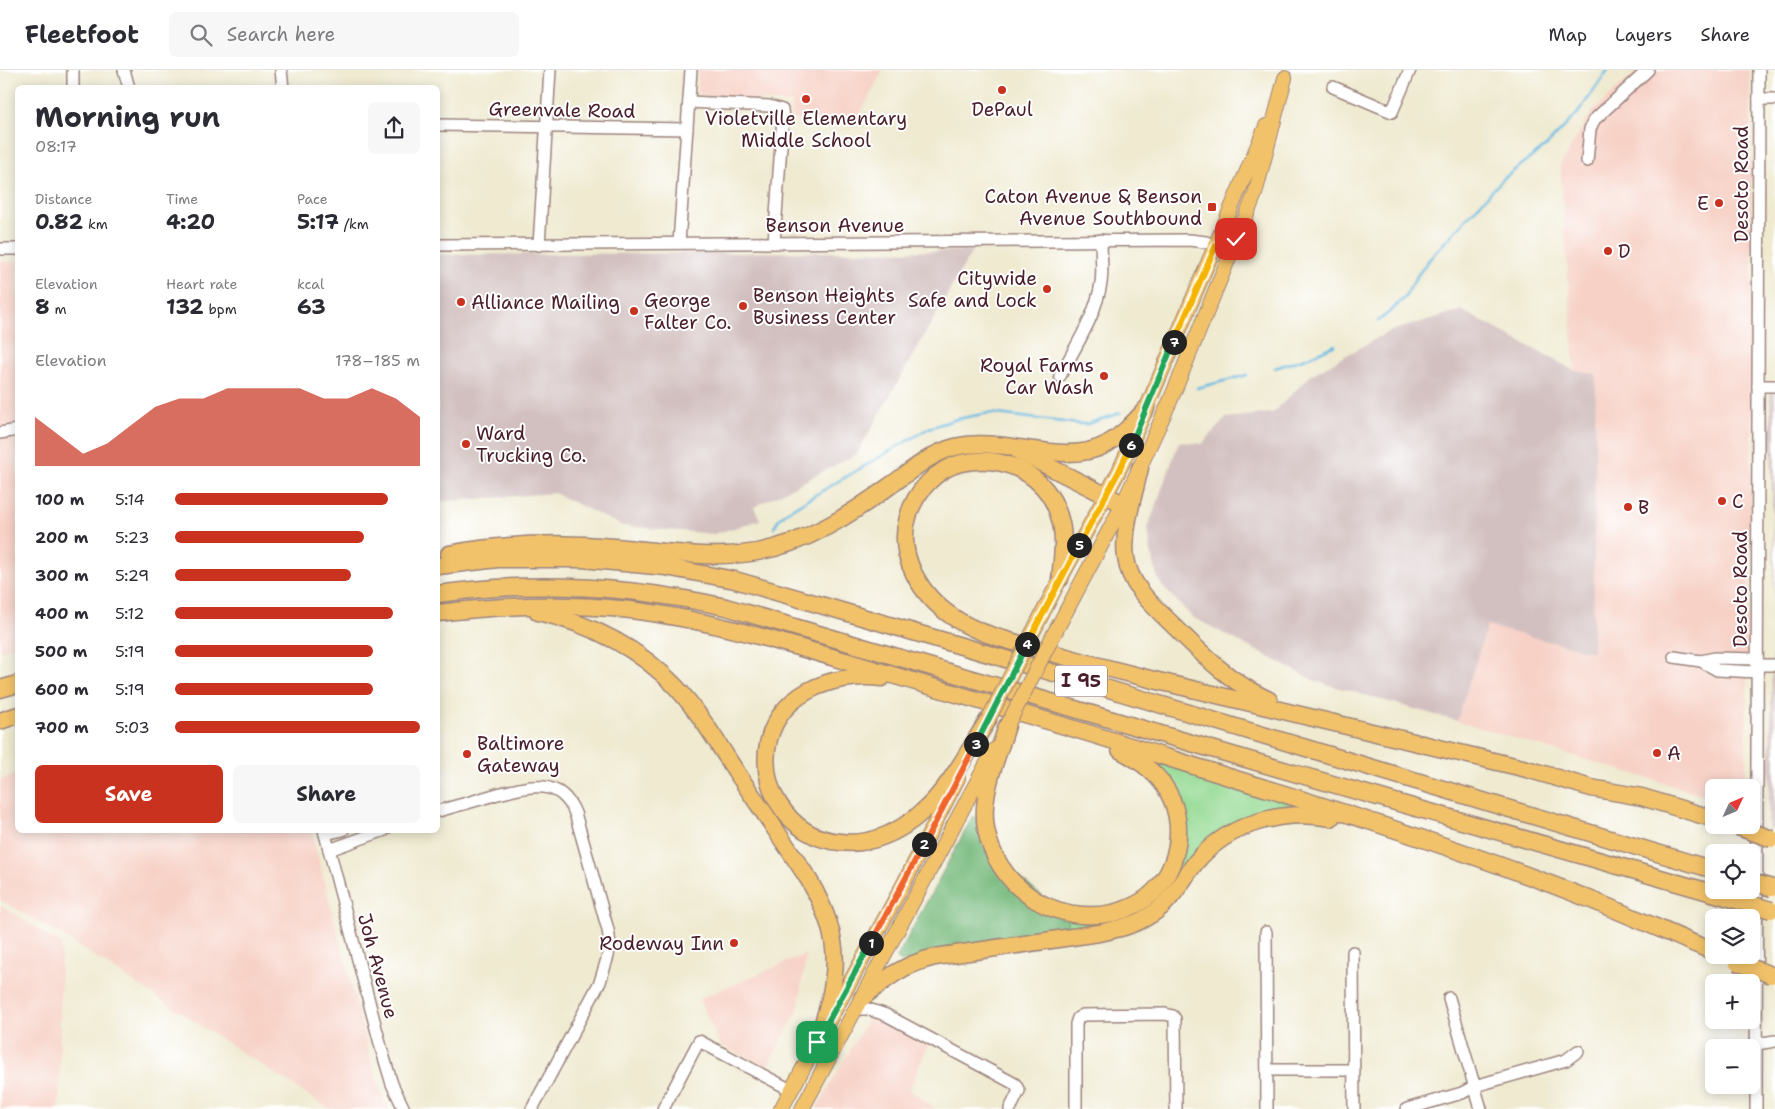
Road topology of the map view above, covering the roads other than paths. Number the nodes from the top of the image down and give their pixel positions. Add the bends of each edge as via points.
1 (73, 70) edge
2 (124, 70) edge
3 (281, 70) edge
4 (550, 70) edge
5 (691, 70) edge
6 (1410, 70) edge
7 (1648, 70) edge
8 (1759, 70) edge
9 (1287, 74) edge
10 (73, 85) edge
11 (128, 85) edge
12 (283, 85) edge
13 (1333, 88) dead end
14 (1759, 98) junction
15 (1775, 99) edge
16 (689, 102) junction
17 (440, 126) edge
18 (546, 127) junction
19 (687, 129) junction
20 (1586, 161) dead end
21 (1101, 240) junction
22 (774, 243) junction
23 (679, 244) junction
24 (440, 245) edge
25 (538, 245) junction
26 (1216, 245) junction
27 (0, 249) edge
28 (15, 249) edge
29 (1231, 250) junction
30 (1060, 376) dead end
31 (1758, 386) junction
32 (1775, 386) edge
33 (1146, 409) junction
34 (15, 430) edge
35 (0, 433) edge
36 (1003, 444) junction
37 (1140, 468) junction
38 (1106, 495) junction
39 (1123, 504) junction
40 (440, 556) edge
41 (440, 566) edge
42 (1060, 579) junction
43 (440, 594) edge
44 (469, 610) junction
45 (440, 613) edge
46 (1674, 657) dead end
47 (1757, 665) junction
48 (1775, 665) edge
49 (15, 685) edge
50 (927, 685) junction
51 (0, 689) edge
52 (15, 716) edge
53 (988, 720) junction
54 (0, 721) edge
55 (1340, 723) junction
56 (1007, 726) junction
57 (1070, 728) junction
58 (440, 810) edge
59 (1705, 816) edge
60 (324, 833) edge
61 (377, 833) edge
62 (1757, 834) edge
63 (1774, 840) edge
64 (329, 850) junction
65 (1497, 864) junction
66 (1705, 867) edge
67 (1760, 884) edge
68 (1774, 888) edge
69 (1773, 910) edge
70 (1266, 932) dead end
71 (1705, 948) edge
72 (1353, 952) dead end
73 (1742, 964) edge
74 (1773, 976) edge
75 (1449, 998) dead end
76 (859, 1004) junction
77 (1756, 1039) edge
78 (1775, 1041) edge
79 (817, 1042) junction
80 (1760, 1043) edge
81 (1578, 1052) dead end
82 (1268, 1070) junction
83 (1354, 1070) junction
84 (1474, 1086) junction
85 (792, 1090) junction
86 (1756, 1094) edge
87 (404, 1109) edge
88 (532, 1109) edge
89 (663, 1109) edge
90 (781, 1109) edge
91 (802, 1109) edge
92 (1010, 1109) edge
93 (1076, 1109) edge
94 (1176, 1109) edge
95 (1267, 1109) edge
96 (1354, 1109) edge
97 (1407, 1109) edge
98 (1481, 1109) edge
99 (1756, 1109) edge

1 - 10 street
2 - 11 street
3 - 12 street
4 - 18 street
5 - 16 street
6 - 13 street via 1392,112
7 - 20 street via 1594,120
8 - 14 street, Desoto Road
9 - 26 main road
9 - 29 main road via 1259,180
14 - 15 street
14 - 31 street, Desoto Road
16 - 19 street
16 - 22 street via 769,106 782,110
17 - 18 street, Greenvale Road
18 - 19 street, Greenvale Road
18 - 25 street
19 - 23 street
21 - 22 street, Benson Avenue
21 - 26 street, Benson Avenue via 1189,240
21 - 30 street via 1099,291
22 - 23 street, Benson Avenue
23 - 25 street, Benson Avenue
24 - 25 street, Benson Avenue
26 - 29 street, Benson Avenue
26 - 33 main road
27 - 28 street
29 - 37 main road
31 - 32 street
31 - 47 street, Desoto Road
33 - 36 highway via 1117,438 1092,450 1060,452
33 - 38 main road
34 - 35 street
36 - 38 highway
36 - 40 highway via 972,444 939,452 823,529 757,552 715,556 555,545 498,547
37 - 39 main road
37 - 55 highway via 1124,548 1133,580 1147,599 1206,657 1240,685 1277,704
38 - 39 highway
38 - 42 main road
39 - 56 main road, bridge
41 - 66 highway, I 95 via 498,559 582,559 666,566 735,580
42 - 53 main road, bridge
42 - 55 highway via 1063,536 1059,515 1049,494 1030,475 1005,463 973,461 944,471 920,492 908,517 908,564 938,606 968,626 1117,671
43 - 69 highway, I 95, bridge via 578,586 713,604
44 - 45 highway
44 - 50 highway via 576,606 681,617 772,639
44 - 79 highway via 539,612 588,626 656,668 676,687 810,880 821,901 829,922 836,972
46 - 47 street via 1701,661 1715,658
47 - 48 street
47 - 77 street, Desoto Road
49 - 51 highway
50 - 53 highway via 879,678 836,680 808,690 786,708 768,741 766,761 773,794 798,827 831,842 849,844 892,833 923,812 937,796
50 - 57 highway
52 - 54 highway
53 - 79 main road
55 - 59 highway via 1591,788 1642,797
56 - 57 highway via 985,806 990,845 997,861 1009,878 1036,901 1067,913 1102,915 1134,906 1158,886 1175,858 1178,824 1168,792 1145,766 1114,746
56 - 76 main road
57 - 65 highway
58 - 88 street via 536,785 562,794 575,813 610,943 600,982
60 - 64 street, Joh Avenue
61 - 64 street
62 - 63 highway, bridge
64 - 87 street, Joh Avenue via 382,1051
65 - 71 highway via 1568,890
65 - 76 highway via 1310,814 1263,820 1227,836 1211,848 1167,902 1138,922 1099,933 925,959 902,968
67 - 68 highway, bridge
70 - 82 street
72 - 83 street
73 - 74 highway, bridge
75 - 84 street
76 - 91 main road
76 - 92 street via 886,1015 1015,1084 1019,1092
78 - 80 street
79 - 85 main road
81 - 84 street via 1566,1060
82 - 83 street
82 - 95 street
83 - 96 street
84 - 97 street via 1462,1093
84 - 98 street
85 - 89 street via 699,1041
85 - 90 main road
86 - 99 street, Desoto Road
93 - 94 street via 1078,1018 1083,1015 1165,1014 1173,1016 1175,1023

